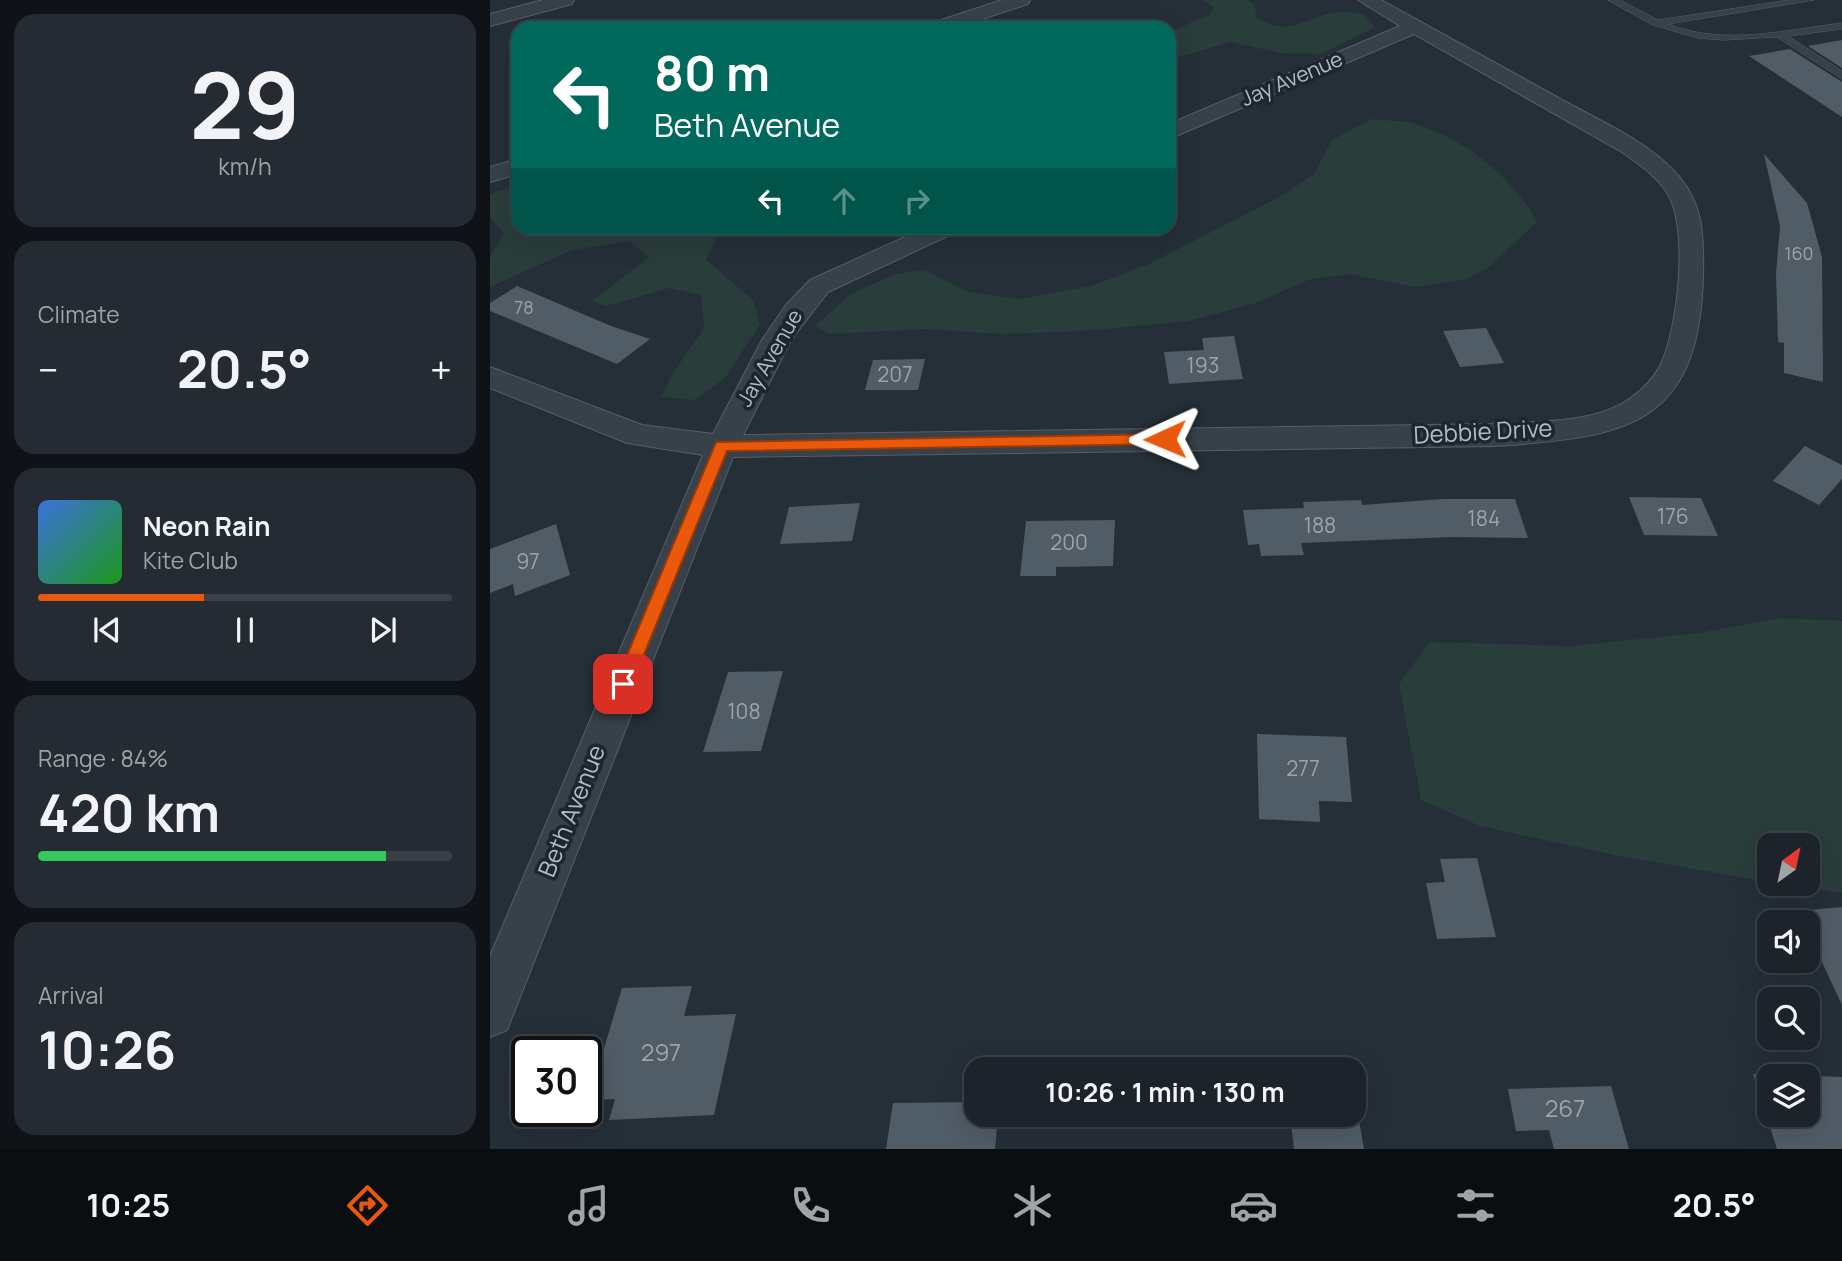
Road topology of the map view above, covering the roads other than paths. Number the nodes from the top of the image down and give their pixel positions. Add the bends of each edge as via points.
1 (565, 0) edge
2 (1021, 0) edge
3 (1367, 0) edge
4 (1613, 0) edge
5 (1809, 0) edge
6 (490, 20) edge
7 (957, 21) edge
8 (1654, 23) junction
9 (1842, 26) edge
10 (1415, 27) junction
11 (1779, 34) junction
12 (1842, 76) edge
13 (1176, 129) edge
14 (511, 168) edge
15 (490, 175) edge
16 (929, 235) edge
17 (490, 377) edge
18 (722, 446) junction
19 (490, 1013) edge

1 - 6 street
2 - 7 street
3 - 10 street, Debbie Drive
4 - 8 lane
5 - 8 lane
8 - 11 lane via 1688,36 1727,40
9 - 11 lane
10 - 13 street, Jay Avenue
10 - 18 street, Debbie Drive via 1650,159 1676,186 1690,215 1692,232 1683,337 1666,383 1639,407 1590,426 1496,435
11 - 12 lane
14 - 15 street
16 - 18 street, Jay Avenue via 835,276 806,298 758,374
17 - 18 street via 638,435
18 - 19 street, Beth Avenue

